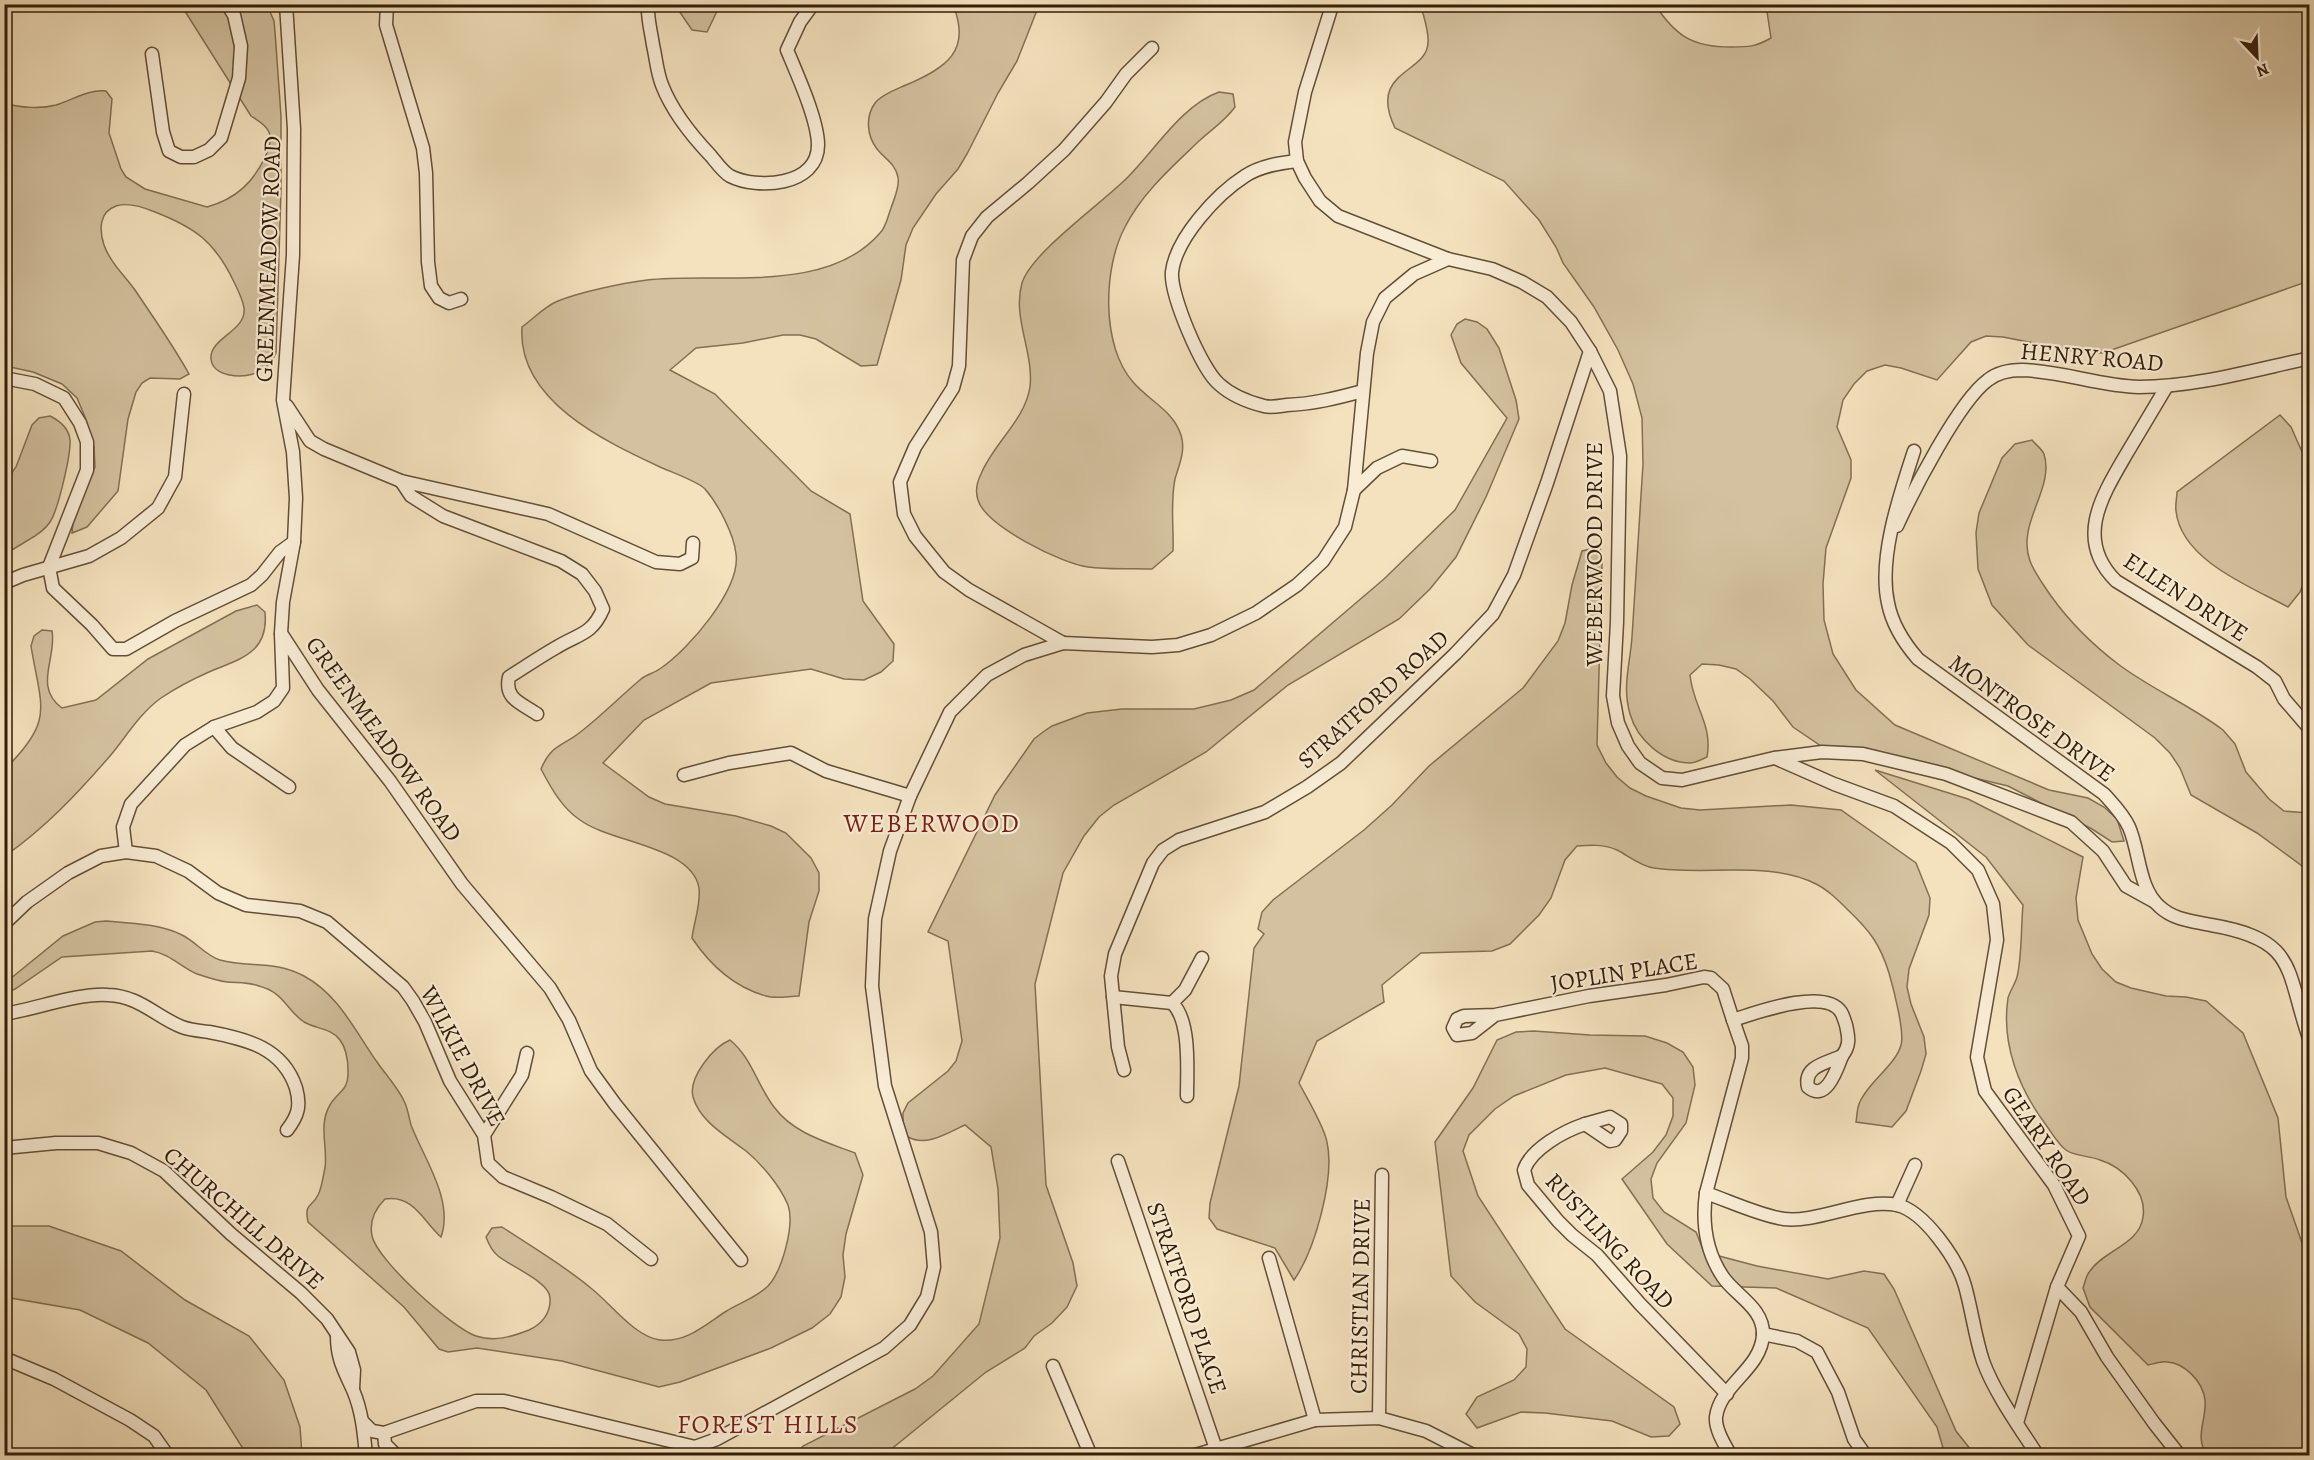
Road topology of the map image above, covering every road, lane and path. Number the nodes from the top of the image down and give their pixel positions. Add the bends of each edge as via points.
1 (227, 4) edge
2 (286, 4) edge
3 (387, 4) edge
4 (648, 4) edge
5 (813, 4) edge
6 (1330, 4) edge
7 (1152, 48) dead end
8 (152, 54) dead end
9 (1297, 161) junction
10 (1448, 259) junction
11 (460, 299) dead end
12 (1590, 351) junction
13 (2310, 358) edge
14 (4, 378) edge
15 (2167, 386) junction
16 (1363, 391) junction
17 (184, 394) dead end
18 (283, 400) junction
19 (1914, 451) dead end
20 (1431, 461) dead end
21 (401, 481) junction
22 (1354, 490) junction
23 (1890, 540) junction
24 (294, 542) junction
25 (693, 543) dead end
26 (49, 567) junction
27 (4, 583) edge
28 (281, 633) junction
29 (1064, 643) junction
30 (537, 714) dead end
31 (214, 727) junction
32 (2310, 729) edge
33 (1774, 758) junction
34 (684, 775) dead end
35 (289, 787) dead end
36 (910, 796) junction
37 (126, 852) junction
38 (2155, 902) junction
39 (4, 924) edge
40 (1202, 958) dead end
41 (1113, 997) junction
42 (1172, 1003) junction
43 (4, 1014) edge
44 (1495, 1015) dead end
45 (1733, 1020) junction
46 (2310, 1041) edge
47 (527, 1053) dead end
48 (1842, 1056) dead end
49 (1124, 1070) dead end
50 (1187, 1096) dead end
51 (1585, 1124) dead end
52 (287, 1130) dead end
53 (484, 1135) junction
54 (4, 1148) edge
55 (1118, 1161) dead end
56 (1915, 1165) dead end
57 (1383, 1175) dead end
58 (1706, 1193) junction
59 (1897, 1205) junction
60 (1269, 1258) dead end
61 (651, 1259) dead end
62 (741, 1260) dead end
63 (2058, 1287) junction
64 (1763, 1334) junction
65 (4, 1358) edge
66 (1053, 1366) dead end
67 (1727, 1394) junction
68 (1379, 1418) junction
69 (1315, 1420) junction
70 (363, 1422) junction
71 (2017, 1423) junction
72 (384, 1433) junction
73 (1216, 1449) junction
74 (695, 1451) edge
75 (168, 1455) edge
76 (366, 1455) edge
77 (397, 1455) edge
78 (1090, 1455) edge
79 (1192, 1455) edge
80 (1475, 1455) edge
81 (1731, 1455) edge
82 (1866, 1455) edge
83 (2038, 1455) edge
84 (2180, 1455) edge

1 - 8 street via 234,15 241,46 238,78 220,138 194,157 181,157 169,151
2 - 18 street, GREENMEADOW ROAD via 294,140 293,255
3 - 11 street via 386,25 423,148 431,286 439,298 449,303
4 - 5 street via 661,85 681,119 729,176 756,183 785,182 797,177 811,165 818,147 816,130 786,50
6 - 9 street via 1303,102 1295,142
7 - 29 street via 1064,150 987,217 972,236 963,260 959,366 953,388 915,447 900,482 904,514 915,536 944,572
9 - 10 street, WEBERWOOD DRIVE via 1320,201 1338,216
9 - 16 street via 1273,164 1246,175 1215,200 1177,255 1172,273 1176,303 1207,368 1218,383 1237,397 1266,407 1314,404
10 - 12 street, WEBERWOOD DRIVE via 1492,269 1547,297 1571,322
10 - 16 street via 1414,274 1384,298 1372,322
12 - 33 street, WEBERWOOD DRIVE via 1610,390 1620,456 1613,696 1628,746 1640,763 1662,778 1682,780
12 - 41 street, STRATFORD ROAD via 1514,575 1492,614 1332,769 1265,812 1179,840 1163,850 1153,863 1115,954
13 - 15 street, HENRY ROAD
14 - 26 street via 36,384 64,398 87,442 87,470
15 - 23 street, HENRY ROAD via 2131,386 2023,370 1993,376 1965,405
15 - 32 street, ELLEN DRIVE via 2099,504 2094,527 2096,553 2104,570 2116,581 2275,681 2284,699
16 - 22 street
17 - 26 street via 175,477 158,508 113,543 89,556
18 - 21 street via 310,441
18 - 24 street, GREENMEADOW ROAD via 293,452
19 - 23 street, MONTROSE DRIVE
20 - 22 street via 1402,456 1377,468
21 - 25 street via 548,514 656,562 680,564 692,558
21 - 30 street via 411,496 443,516 561,561 582,574 595,591 603,609 582,635 509,677 510,696
22 - 29 street via 1345,527 1323,561 1297,585 1256,613 1211,635 1178,645
23 - 38 street, MONTROSE DRIVE via 1885,584 1888,604 1912,652 2104,794 2130,828 2144,880
24 - 26 street via 251,585 126,649 113,649 53,588
24 - 28 street, GREENMEADOW ROAD
26 - 27 street
28 - 31 street via 283,688 274,701 257,712
28 - 62 street, GREENMEADOW ROAD via 318,690 462,884 550,988 591,1071 615,1104
29 - 36 street via 1024,655 987,675 950,712
31 - 35 street via 232,748
31 - 37 street via 185,745 130,804 123,827
33 - 38 street, WEBERWOOD DRIVE via 1821,752 1863,754 1946,774 2071,822 2103,850 2126,886
33 - 63 street, GEARY ROAD via 1894,806 1951,843 1977,870 1992,904 1997,940 1977,1057 1986,1091 2054,1185 2079,1236
34 - 36 street via 791,753 826,771
36 - 74 street via 890,851 875,919 872,987 885,1086 931,1232 934,1267 927,1297 910,1325 884,1348
37 - 39 street, WILKIE DRIVE via 101,856 68,873
37 - 53 street, WILKIE DRIVE via 156,856 246,905 300,911 327,922 403,987 425,1022 450,1081
38 - 46 street via 2175,917 2244,931 2268,943 2286,964
40 - 42 street via 1185,990
41 - 42 street
41 - 49 street, STRATFORD ROAD
42 - 50 street via 1179,1009 1184,1025
43 - 52 street via 108,994 133,999 183,1027 264,1047 283,1063 297,1092 300,1109
44 - 45 street, JOPLIN PLACE via 1704,977 1723,989
45 - 48 street via 1783,1005 1830,1004 1841,1012 1846,1028 1849,1043
45 - 58 street, JOPLIN PLACE via 1742,1058
47 - 53 street via 522,1075
51 - 67 street, RUSTLING ROAD via 1562,1134 1531,1158 1524,1170 1528,1185 1558,1221 1597,1255
53 - 61 street, WILKIE DRIVE via 488,1162 503,1177 607,1224
54 - 70 street, CHURCHILL DRIVE via 98,1143 132,1153 164,1171 327,1319 337,1336 342,1368
55 - 73 street, STRATFORD PLACE
56 - 59 street
57 - 68 street, CHRISTIAN DRIVE
58 - 59 street via 1784,1219
58 - 64 street, JOPLIN PLACE via 1703,1214 1716,1266 1754,1308 1761,1319
59 - 71 street via 1923,1221 1947,1250 1965,1284 1984,1362
60 - 69 street
63 - 71 street, GEARY ROAD
63 - 84 street via 2081,1312 2107,1357
64 - 67 street via 1756,1358
64 - 82 street via 1797,1341 1817,1352 1834,1383 1854,1439
65 - 75 street via 54,1379 130,1420 154,1436
66 - 78 street
67 - 81 street via 1716,1418
68 - 69 street
68 - 80 street via 1426,1431
69 - 73 street
70 - 72 street via 372,1431
70 - 76 street, CHURCHILL DRIVE
71 - 83 street
72 - 74 street via 476,1401 504,1401
72 - 77 street via 385,1444
73 - 79 street

